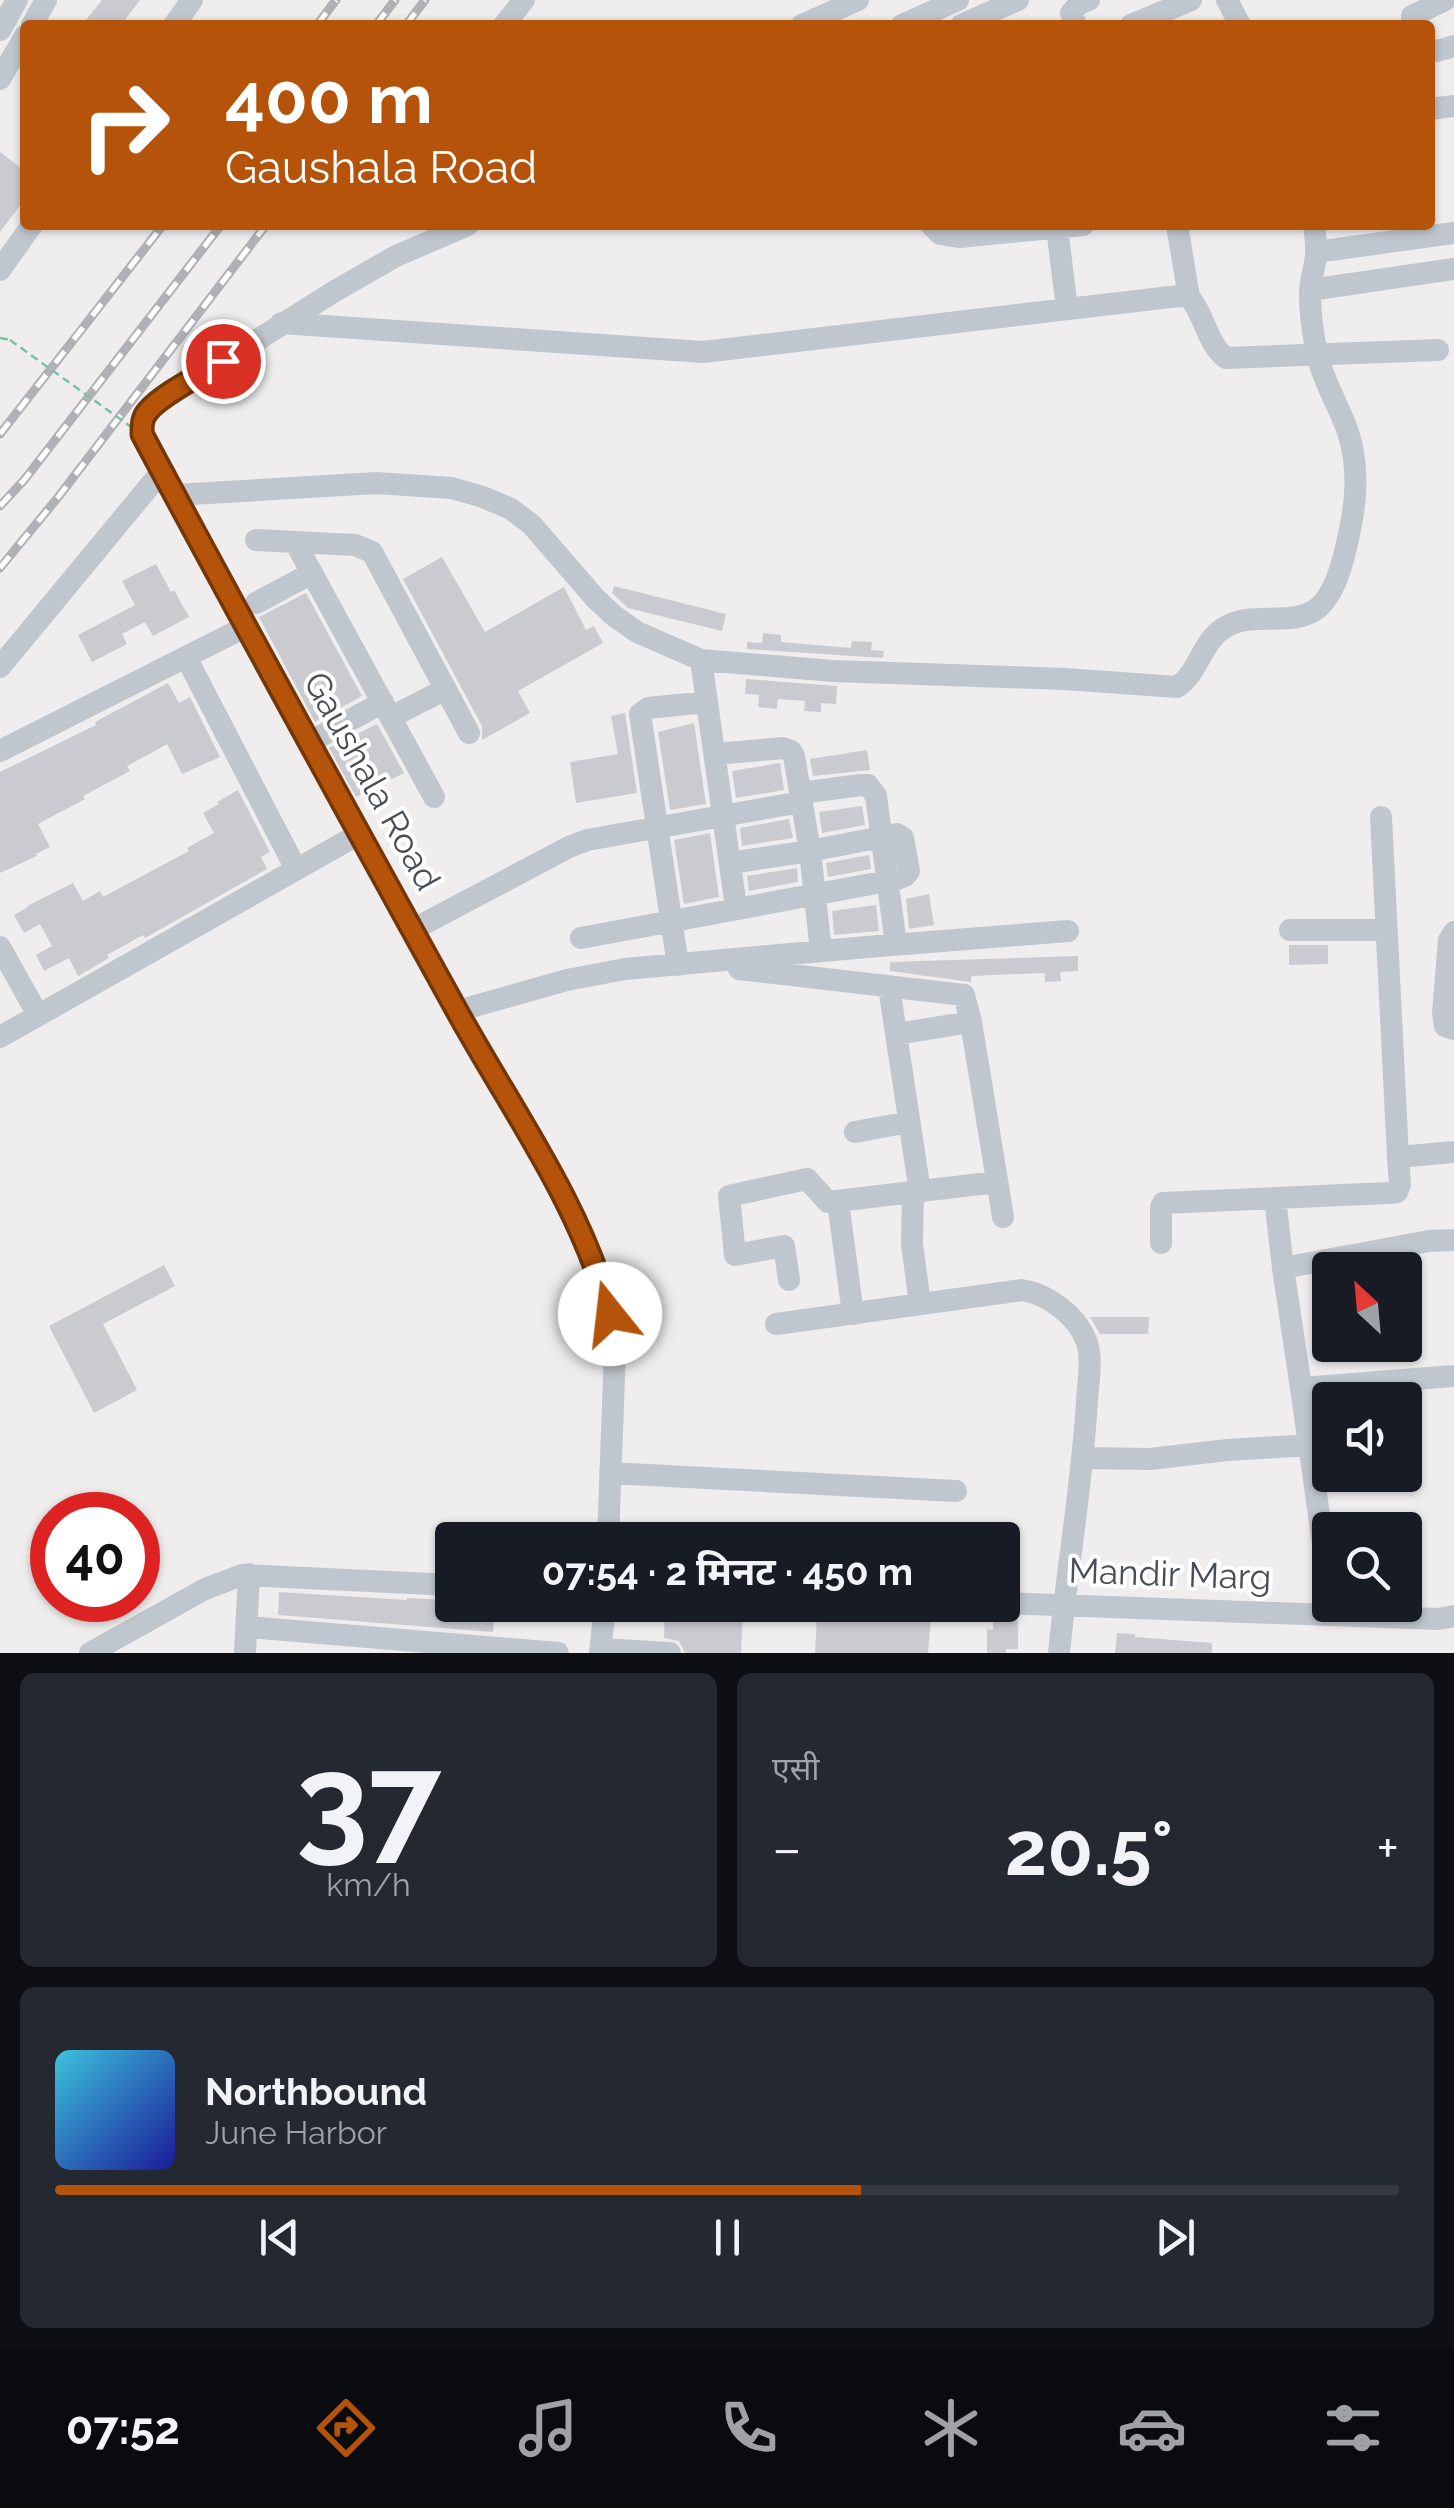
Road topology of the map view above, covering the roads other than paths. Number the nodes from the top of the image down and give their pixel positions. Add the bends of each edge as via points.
1 (17, 0) edge
2 (524, 0) edge
3 (858, 0) edge
4 (958, 0) edge
5 (1018, 0) edge
6 (1089, 0) edge
7 (1191, 0) edge
8 (1446, 0) edge
9 (1410, 14) edge
10 (806, 15) edge
11 (508, 20) edge
12 (913, 20) edge
13 (972, 20) edge
14 (1074, 20) edge
15 (1143, 20) edge
16 (0, 30) edge
17 (20, 45) edge
18 (0, 79) edge
19 (28, 230) edge
20 (456, 230) edge
21 (936, 230) edge
22 (1037, 230) edge
23 (1057, 230) edge
24 (1178, 230) edge
25 (1314, 230) edge
26 (1454, 233) edge
27 (1316, 252) junction
28 (1454, 269) edge
29 (0, 270) edge
30 (1310, 290) junction
31 (1189, 298) junction
32 (1067, 309) junction
33 (282, 323) junction
34 (1438, 350) dead end
35 (1317, 355) junction
36 (162, 471) junction
37 (175, 495) junction
38 (256, 540) dead end
39 (295, 542) junction
40 (312, 573) junction
41 (256, 603) dead end
42 (247, 626) junction
43 (186, 657) junction
44 (700, 660) junction
45 (0, 667) edge
46 (446, 689) junction
47 (707, 702) junction
48 (387, 709) junction
49 (470, 733) dead end
50 (310, 742) junction
51 (0, 751) edge
52 (716, 754) junction
53 (434, 797) dead end
54 (800, 797) junction
55 (722, 815) junction
56 (1381, 817) dead end
57 (656, 826) junction
58 (359, 834) junction
59 (882, 835) junction
60 (810, 851) junction
61 (730, 863) junction
62 (296, 869) junction
63 (887, 881) junction
64 (815, 894) junction
65 (736, 908) junction
66 (670, 920) junction
67 (414, 929) junction
68 (1290, 930) dead end
69 (1386, 930) junction
70 (1068, 931) dead end
71 (1454, 932) edge
72 (581, 938) dead end
73 (896, 944) junction
74 (0, 947) edge
75 (820, 951) junction
76 (687, 964) junction
77 (890, 987) junction
78 (457, 1011) junction
79 (38, 1016) junction
80 (970, 1022) junction
81 (1454, 1029) edge
82 (897, 1034) junction
83 (0, 1037) edge
84 (909, 1122) junction
85 (855, 1132) dead end
86 (1454, 1152) edge
87 (1398, 1157) junction
88 (997, 1182) junction
89 (917, 1193) junction
90 (1275, 1198) junction
91 (838, 1202) junction
92 (1003, 1218) dead end
93 (1454, 1240) edge
94 (1161, 1243) dead end
95 (1282, 1268) junction
96 (789, 1280) dead end
97 (920, 1304) junction
98 (853, 1314) junction
99 (776, 1324) dead end
100 (1454, 1376) edge
101 (1301, 1388) junction
102 (1312, 1420) edge
103 (1312, 1445) edge
104 (1084, 1458) junction
105 (610, 1473) junction
106 (956, 1490) dead end
107 (609, 1522) edge
108 (249, 1574) junction
109 (435, 1584) edge
110 (1020, 1603) edge
111 (1064, 1604) junction
112 (1312, 1604) edge
113 (1454, 1616) edge
114 (1422, 1617) edge
115 (604, 1622) edge
116 (246, 1627) junction
117 (601, 1651) edge
118 (90, 1653) edge
119 (245, 1653) edge
120 (558, 1653) edge
121 (670, 1653) edge
122 (1060, 1653) edge

1 - 16 street
2 - 11 street
3 - 10 street
4 - 12 street
5 - 13 street
6 - 14 street via 1070,13
7 - 15 street
8 - 9 street
17 - 18 street
19 - 29 street
20 - 33 street via 396,256
21 - 22 street via 959,238
23 - 32 street
24 - 31 street
25 - 27 street
26 - 27 street
27 - 30 street
28 - 30 street
30 - 35 street
31 - 32 street
31 - 35 street via 1215,350 1226,358
32 - 33 street via 703,352
33 - 36 street, Gaushala Road via 148,412 142,434
34 - 35 street
35 - 44 street via 1348,431 1355,469 1356,511 1333,587 1319,606 1298,617 1226,626 1178,687
36 - 37 street, Gaushala Road
36 - 45 street
37 - 42 street, Gaushala Road
37 - 44 street via 376,483 484,497 532,524 612,615
38 - 39 street
39 - 40 street
39 - 46 street via 372,552
40 - 41 street
40 - 48 street
42 - 43 street
42 - 50 street, Gaushala Road
43 - 51 street
43 - 62 street
44 - 47 street
46 - 48 street
46 - 49 street
47 - 52 street
47 - 57 street via 640,714
48 - 50 street
48 - 53 street
50 - 58 street, Gaushala Road
52 - 54 street via 790,751
52 - 55 street
54 - 55 street
54 - 59 street via 868,785
54 - 60 street
55 - 57 street
55 - 61 street
56 - 69 street
57 - 66 street
57 - 67 street via 569,847
58 - 62 street
58 - 67 street, Gaushala Road
59 - 60 street
59 - 63 street via 903,838 909,871
60 - 61 street
60 - 64 street
61 - 65 street
62 - 79 street
63 - 64 street
63 - 73 street
64 - 65 street
64 - 75 street
65 - 66 street
66 - 72 street
66 - 76 street
67 - 78 street, Gaushala Road
68 - 69 street
69 - 87 street
70 - 73 street
71 - 81 street via 1443,1013 1445,1026
73 - 75 street
74 - 79 street
75 - 76 street
76 - 77 street
76 - 78 street via 567,980
77 - 80 street via 964,995
77 - 82 street
78 - 105 street, Gaushala Road via 548,1169 600,1276 615,1350
79 - 83 street
80 - 82 street
80 - 88 street
82 - 84 street
84 - 85 street
84 - 89 street
86 - 87 street
87 - 90 street via 1397,1192
88 - 89 street
88 - 92 street
89 - 91 street
89 - 97 street via 912,1244
90 - 94 street via 1163,1203
90 - 95 street
91 - 96 street via 828,1202 807,1178 728,1196 735,1255 784,1246
91 - 98 street
93 - 95 street
95 - 101 street
97 - 98 street
97 - 104 street via 1022,1290 1064,1311 1088,1348
98 - 99 street
100 - 101 street
101 - 102 street
103 - 104 street
104 - 111 street
105 - 106 street
105 - 107 street, Gaushala Road
108 - 109 street
108 - 116 street
108 - 118 street via 205,1589
110 - 111 street, Mandir Marg
111 - 112 street, Mandir Marg
111 - 122 street
113 - 114 street, Mandir Marg
115 - 117 street
116 - 119 street
116 - 120 street
117 - 121 street

